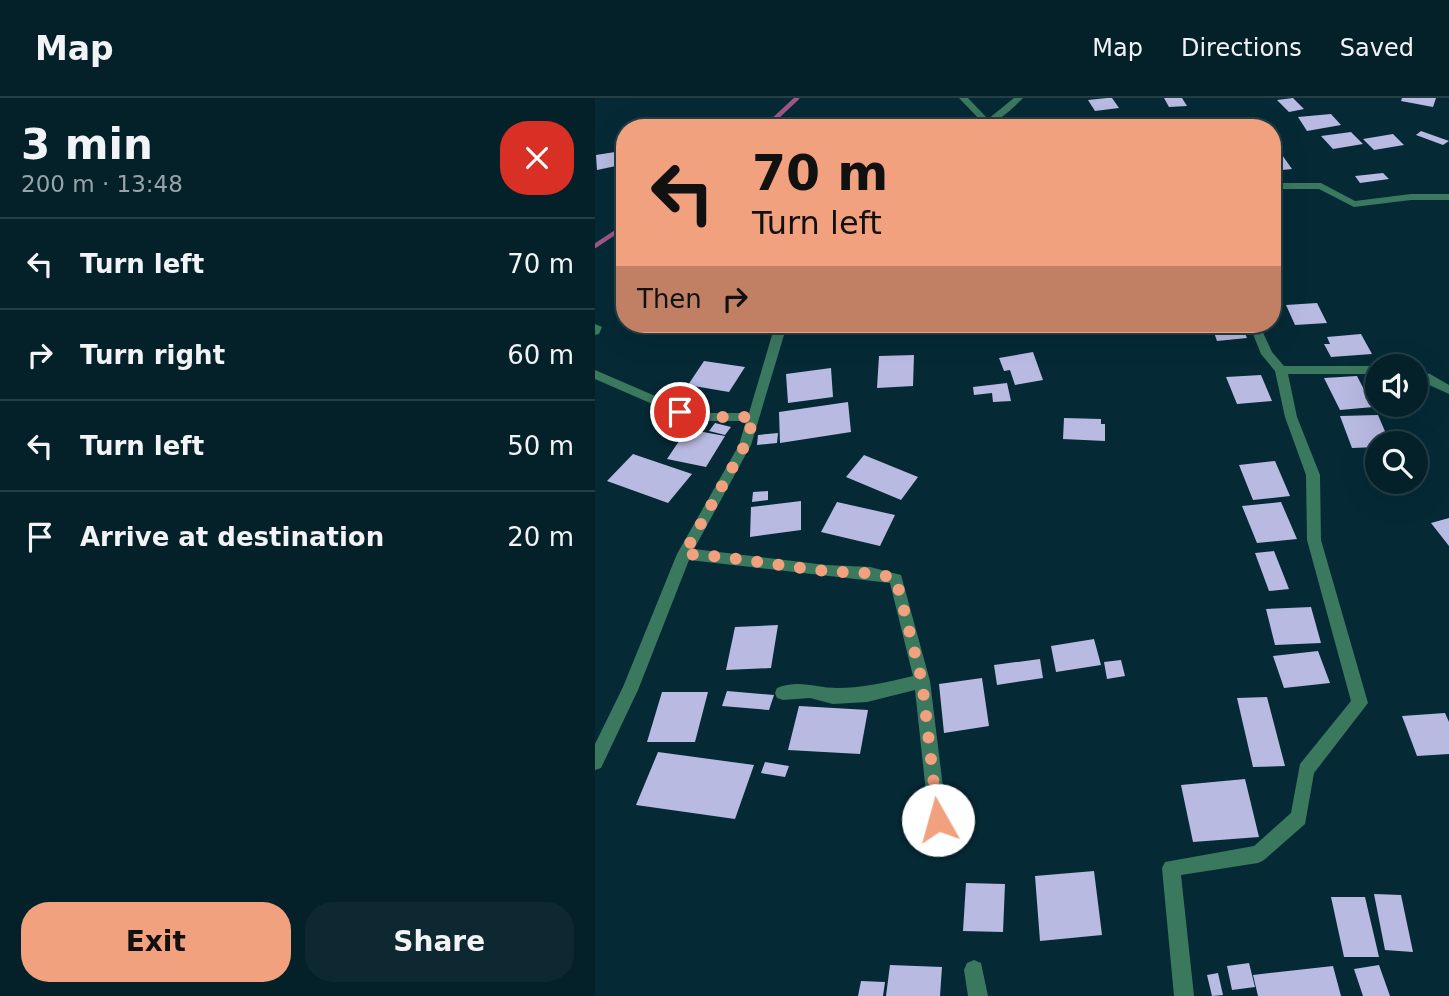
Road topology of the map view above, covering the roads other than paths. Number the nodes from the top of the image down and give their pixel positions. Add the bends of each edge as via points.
1 (963, 98) edge
2 (1019, 98) edge
3 (984, 119) edge
4 (993, 119) edge
5 (1281, 186) edge
6 (1449, 197) edge
7 (779, 333) edge
8 (1258, 333) edge
9 (1365, 368) edge
10 (1281, 369) junction
11 (595, 374) edge
12 (1428, 378) edge
13 (1449, 390) edge
14 (754, 417) junction
15 (684, 554) junction
16 (922, 681) junction
17 (783, 693) dead end
18 (596, 757) edge
19 (938, 820) dead end
20 (975, 970) dead end
21 (978, 996) edge
22 (1184, 996) edge

1 - 3 street
2 - 4 street
5 - 6 street via 1321,186 1354,204
7 - 14 street
8 - 10 street
9 - 10 street
10 - 22 street via 1291,417 1313,475 1314,540 1360,703 1306,770 1299,818 1258,854 1171,868
11 - 14 street via 680,412
12 - 13 street
14 - 15 street via 745,445
15 - 16 street via 896,579
15 - 18 street via 630,690
16 - 17 street via 867,695
16 - 19 street
20 - 21 street

